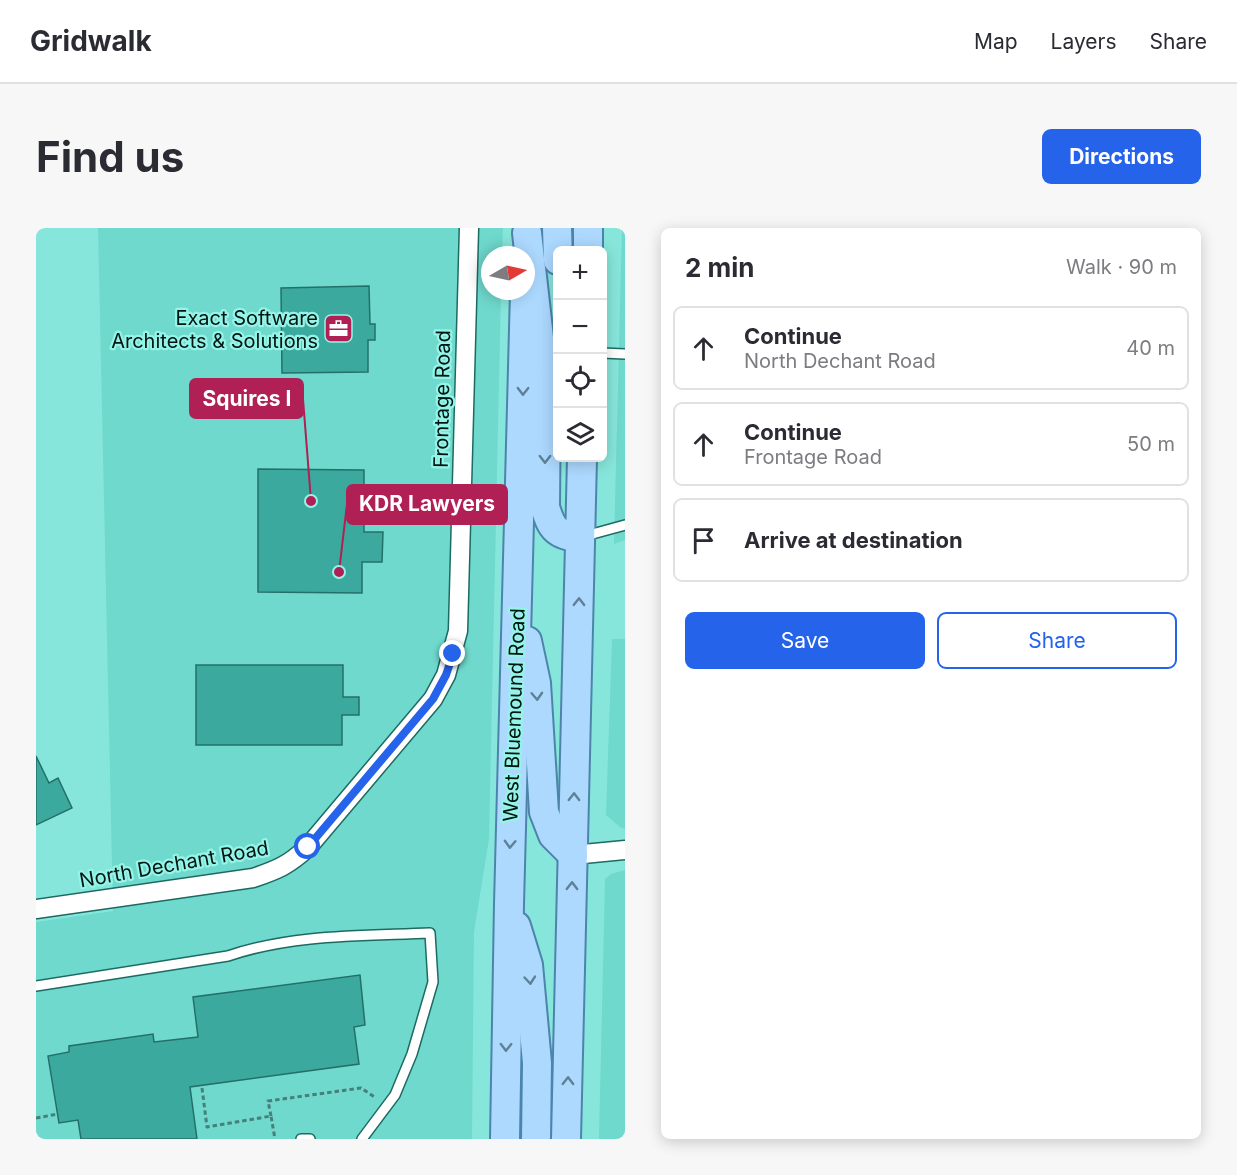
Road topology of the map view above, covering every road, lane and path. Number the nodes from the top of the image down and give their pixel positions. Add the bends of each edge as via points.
1 (469, 228) edge
2 (557, 228) edge
3 (588, 228) edge
4 (527, 231) edge
5 (527, 246) edge
6 (558, 246) edge
7 (588, 246) edge
8 (525, 300) edge
9 (607, 353) edge
10 (625, 354) edge
11 (580, 466) edge
12 (625, 525) edge
13 (580, 538) junction
14 (518, 598) junction
15 (380, 762) joint
16 (625, 850) edge
17 (573, 855) junction
18 (508, 904) junction
19 (36, 909) edge
20 (36, 986) edge
21 (202, 1088) dead end
22 (386, 1104) junction
23 (58, 1114) dead end
24 (271, 1116) junction
25 (36, 1118) edge
26 (274, 1139) edge
27 (301, 1139) edge
28 (310, 1139) edge
29 (362, 1139) edge
30 (504, 1139) edge
31 (536, 1139) edge
32 (566, 1139) edge

1 - 15 street, Frontage Road via 458,631 446,675 433,699
2 - 6 main road
3 - 7 main road
4 - 5 main road
4 -> 13 main road via 546,399 545,507 550,523 561,535
8 -> 14 main road, West Bluemound Road
9 - 10 lane
11 - 13 main road
12 - 13 lane
17 -> 13 main road
14 -> 17 main road via 536,683 544,812 553,835
14 -> 18 main road, West Bluemound Road
15 - 19 street, North Dechant Road via 308,847 280,870 253,878
16 - 17 street
32 -> 17 main road
18 -> 30 main road, West Bluemound Road
18 -> 31 main road via 528,965 537,1063
20 - 22 lane via 228,956 256,946 313,937 430,933 433,982 412,1054 395,1095
21 - 24 path via 207,1126
22 - 24 path via 361,1088 268,1101
22 - 29 lane
23 - 25 path
24 - 26 path
27 - 28 lane

